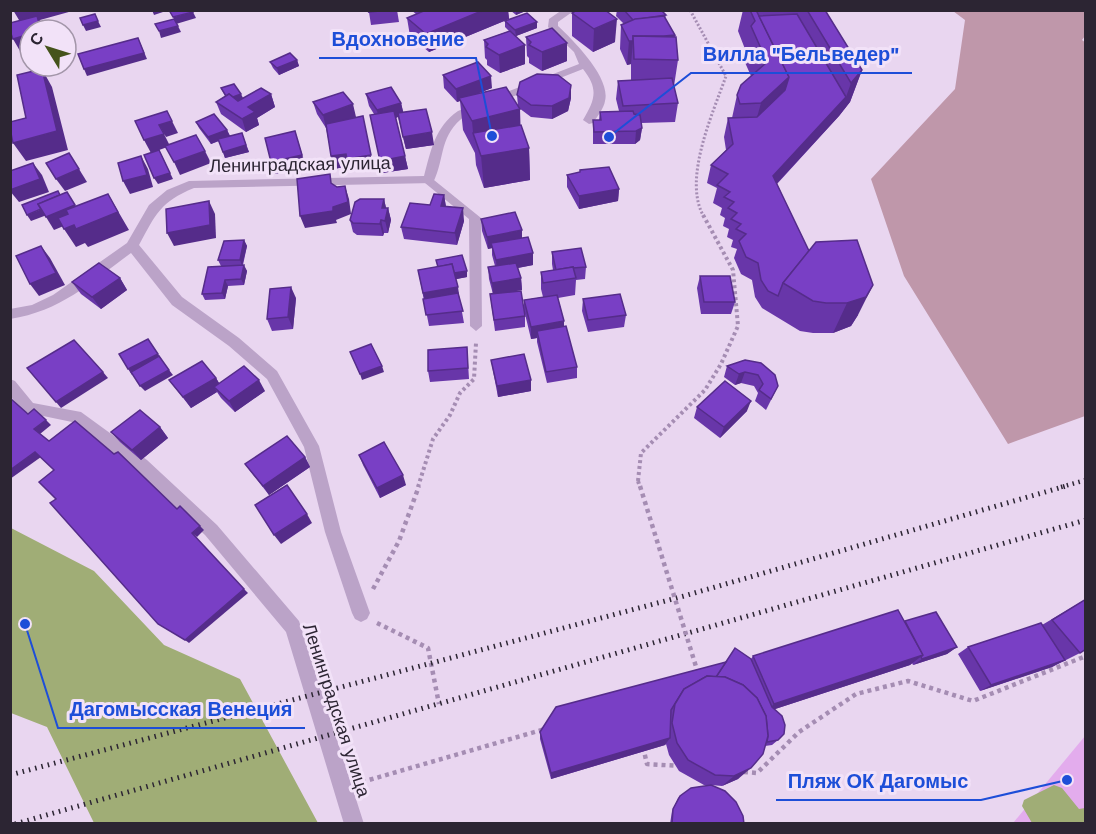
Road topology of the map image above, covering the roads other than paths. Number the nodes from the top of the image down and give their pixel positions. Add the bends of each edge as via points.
1 (570, 10) edge
2 (585, 65) junction
3 (589, 120) dead end
4 (429, 180) junction
5 (132, 246) junction
6 (10, 314) edge
7 (476, 326) road end
8 (10, 385) edge
9 (361, 613) road end
10 (354, 824) edge

1 - 2 street via 553,21 553,27 579,51
2 - 3 street via 597,79 600,100
2 - 4 street via 447,121
4 - 5 street, Ленинградская улица via 193,184 171,193 153,208
4 - 7 lane via 475,218
5 - 6 street, Ленинградская улица via 58,299 34,310
5 - 9 street via 177,301 272,375 311,446 333,532
8 - 10 street, Ленинградская улица via 29,408 76,416 141,465 211,530 293,627

